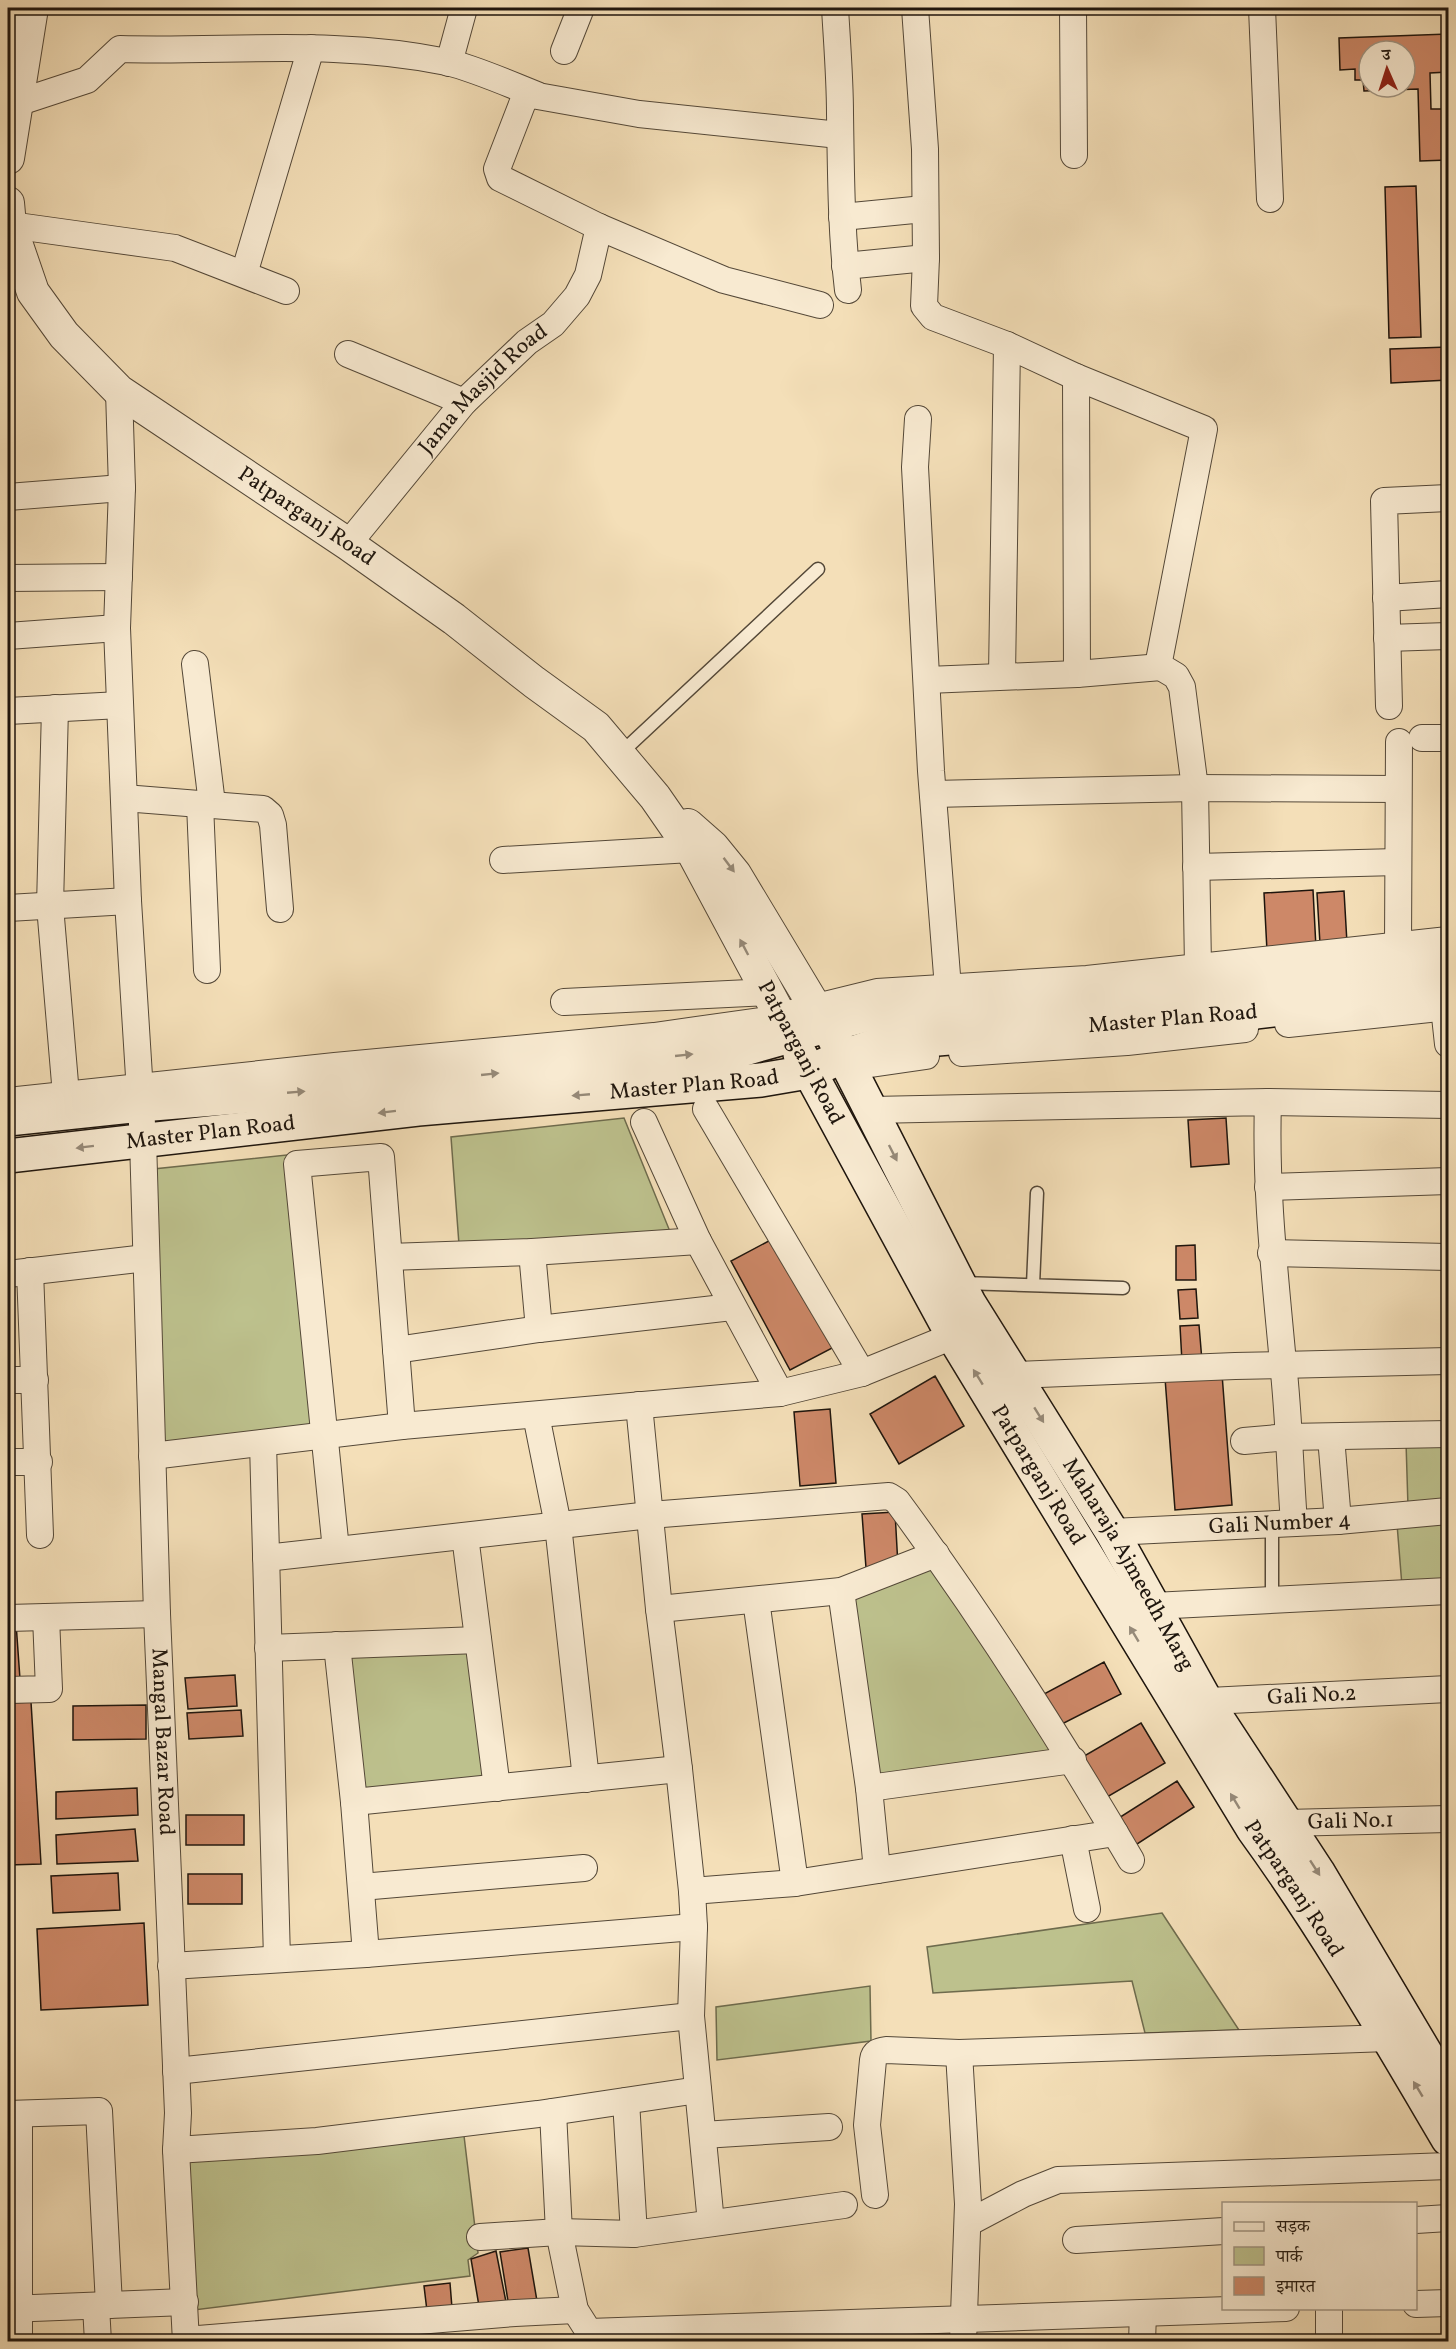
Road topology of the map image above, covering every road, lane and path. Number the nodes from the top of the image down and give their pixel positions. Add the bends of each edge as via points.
1 (32, 8) edge
2 (464, 8) edge
3 (581, 8) edge
4 (835, 8) edge
5 (915, 8) edge
6 (1073, 8) edge
7 (1262, 8) edge
8 (311, 48) junction
9 (564, 51) dead end
10 (449, 63) junction
11 (537, 95) junction
12 (17, 103) junction
13 (839, 135) junction
14 (1074, 155) dead end
15 (8, 159) edge
16 (1270, 199) dead end
17 (924, 209) junction
18 (9, 214) edge
19 (842, 217) junction
20 (599, 227) junction
21 (926, 258) junction
22 (244, 274) junction
23 (286, 291) dead end
24 (820, 305) dead end
25 (1008, 345) junction
26 (348, 354) dead end
27 (1076, 377) junction
28 (119, 391) junction
29 (464, 402) junction
30 (918, 419) dead end
31 (122, 488) junction
32 (8, 496) edge
33 (1449, 498) edge
34 (348, 544) junction
35 (818, 569) dead end
36 (119, 577) junction
37 (8, 578) edge
38 (1449, 594) edge
39 (1386, 598) junction
40 (117, 628) junction
41 (8, 636) edge
42 (1449, 636) edge
43 (1387, 638) junction
44 (195, 664) dead end
45 (1161, 667) junction
46 (1077, 674) junction
47 (1002, 676) junction
48 (927, 680) junction
49 (120, 705) junction
50 (1389, 706) dead end
51 (55, 708) junction
52 (8, 711) edge
53 (1449, 738) edge
54 (620, 754) junction
55 (1195, 788) junction
56 (1398, 789) junction
57 (933, 794) junction
58 (655, 797) junction
59 (124, 798) junction
60 (206, 804) junction
61 (691, 849) junction
62 (503, 860) dead end
63 (1398, 862) junction
64 (1196, 867) junction
65 (128, 901) junction
66 (50, 906) junction
67 (8, 908) edge
68 (280, 909) dead end
69 (1449, 940) edge
70 (1398, 946) junction
71 (1449, 958) edge
72 (1198, 967) junction
73 (207, 970) dead end
74 (948, 988) junction
75 (564, 1002) dead end
76 (780, 1015) junction
77 (1447, 1015) edge
78 (822, 1017) junction
79 (847, 1061) junction
80 (808, 1072) junction
81 (66, 1095) junction
82 (141, 1096) junction
83 (8, 1101) edge
84 (1268, 1101) junction
85 (1449, 1105) edge
86 (706, 1109) dead end
87 (872, 1110) junction
88 (8, 1119) edge
89 (644, 1122) dead end
90 (143, 1140) junction
91 (8, 1156) edge
92 (1449, 1181) edge
93 (1268, 1187) junction
94 (1037, 1193) dead end
95 (698, 1241) junction
96 (532, 1252) junction
97 (1271, 1253) junction
98 (389, 1257) junction
99 (1449, 1257) edge
100 (146, 1258) junction
101 (19, 1273) edge
102 (958, 1282) junction
103 (1033, 1285) junction
104 (1123, 1288) dead end
105 (732, 1307) junction
106 (966, 1328) junction
107 (539, 1329) junction
108 (396, 1350) junction
109 (1449, 1361) edge
110 (1284, 1365) junction
111 (862, 1373) junction
112 (1014, 1375) junction
113 (8, 1380) edge
114 (35, 1380) junction
115 (780, 1393) junction
116 (639, 1405) junction
117 (536, 1415) junction
118 (402, 1426) junction
119 (1449, 1434) edge
120 (326, 1435) junction
121 (1288, 1437) junction
122 (1331, 1437) junction
123 (1244, 1441) dead end
124 (263, 1443) junction
125 (152, 1456) junction
126 (8, 1462) edge
127 (39, 1462) junction
128 (1449, 1510) edge
129 (650, 1515) junction
130 (1338, 1521) junction
131 (1283, 1524) junction
132 (558, 1525) junction
133 (1112, 1532) junction
134 (40, 1535) dead end
135 (465, 1536) junction
136 (336, 1550) junction
137 (936, 1554) junction
138 (266, 1558) junction
139 (1449, 1590) edge
140 (841, 1591) junction
141 (756, 1600) junction
142 (1272, 1600) junction
143 (1153, 1606) junction
144 (659, 1609) junction
145 (157, 1614) junction
146 (46, 1617) junction
147 (8, 1618) edge
148 (478, 1640) junction
149 (337, 1645) junction
150 (268, 1648) junction
151 (1449, 1689) edge
152 (8, 1690) edge
153 (1190, 1702) junction
154 (1073, 1760) junction
155 (679, 1769) junction
156 (586, 1779) junction
157 (497, 1788) junction
158 (869, 1788) junction
159 (354, 1802) junction
160 (1449, 1819) edge
161 (1286, 1823) junction
162 (1252, 1829) junction
163 (1115, 1833) junction
164 (1073, 1839) junction
165 (1131, 1860) dead end
166 (584, 1869) dead end
167 (877, 1870) junction
168 (795, 1883) junction
169 (361, 1887) junction
170 (692, 1891) junction
171 (1087, 1908) dead end
172 (694, 1927) junction
173 (366, 1954) junction
174 (277, 1959) junction
175 (171, 1966) junction
176 (691, 2016) junction
177 (1388, 2038) junction
178 (959, 2053) junction
179 (176, 2071) junction
180 (698, 2090) junction
181 (1449, 2091) edge
182 (626, 2101) junction
183 (553, 2112) junction
184 (13, 2114) edge
185 (829, 2127) dead end
186 (703, 2136) junction
187 (1449, 2139) edge
188 (176, 2150) junction
189 (1449, 2166) edge
190 (875, 2194) dead end
191 (843, 2205) dead end
192 (1449, 2218) edge
193 (1417, 2220) edge
194 (711, 2223) junction
195 (968, 2223) junction
196 (1222, 2231) edge
197 (559, 2232) junction
198 (634, 2234) junction
199 (480, 2237) dead end
200 (1076, 2240) dead end
201 (185, 2302) junction
202 (1449, 2303) edge
203 (1417, 2304) edge
204 (103, 2305) junction
205 (13, 2309) edge
206 (575, 2310) junction
207 (1229, 2310) edge
208 (1329, 2310) edge
209 (1143, 2313) junction
210 (963, 2330) edge
211 (802, 2333) edge
212 (186, 2341) edge
213 (19, 2342) edge
214 (98, 2342) edge
215 (1142, 2342) edge
216 (1329, 2342) edge

1 - 12 street
2 - 10 street
3 - 9 street
4 - 13 street
5 - 17 street via 925,148
6 - 14 street
7 - 16 street
8 - 10 street via 357,49
8 - 12 street via 120,49 87,80
8 - 22 street
10 - 11 street
11 - 13 street via 639,114
11 - 20 street via 524,99 497,173 500,178
12 - 15 street
13 - 19 street
17 - 19 street
17 - 21 street
18 - 22 street via 175,248
18 - 28 street, Patparganj Road via 33,292 64,335
19 - 21 street via 847,278
20 - 24 street via 724,280
20 - 29 street, Jama Masjid Road via 588,275 577,296 553,324 527,342
21 - 25 street via 924,306 933,317
22 - 23 street
25 - 27 street
25 - 47 street
26 - 29 street
27 - 45 street via 1204,429 1159,661
27 - 46 street
28 - 31 street, Mangal Bazar Road
28 - 34 street, Patparganj Road
29 - 34 street, Jama Masjid Road
30 - 48 street via 915,467
31 - 32 street
31 - 36 street, Mangal Bazar Road
33 - 39 street via 1384,501
34 - 54 street, Patparganj Road via 596,727
35 - 54 lane
36 - 37 street
36 - 40 street, Mangal Bazar Road
38 - 39 street
39 - 43 street
40 - 41 street
40 - 49 street, Mangal Bazar Road
42 - 43 street
43 - 50 street
44 - 60 street
45 - 46 street
45 - 55 street via 1176,676 1182,687
46 - 47 street
47 - 48 street
48 - 57 street
49 - 51 street
49 - 59 street, Mangal Bazar Road
51 - 52 street
51 - 66 street
53 - 56 street via 1410,740
54 - 58 street, Patparganj Road
55 - 56 street
55 - 57 street
55 - 64 street
56 - 63 street
57 - 74 street
58 - 61 street, Patparganj Road
58 -> 78 street, Patparganj Road via 726,861
59 - 60 street
59 - 65 street, Mangal Bazar Road
60 - 68 street via 256,808 270,815
60 - 73 street
61 - 62 street
76 -> 61 street, Patparganj Road
63 - 64 street
63 - 70 street
64 - 72 street
65 - 66 street
65 - 82 street, Mangal Bazar Road
66 - 67 street
66 - 81 street
69 - 70 street
70 - 72 street
71 - 78 main road, Master Plan Road via 1174,990
72 - 74 street
74 - 78 street via 877,992
75 - 76 street
76 - 78 main road, Master Plan Road
76 - 80 main road, Patparganj Road
76 - 82 main road, Master Plan Road via 744,1048 347,1088
77 - 79 main road, Master Plan Road via 1257,1012 879,1044
78 - 79 main road, Maharaja Ajmeedh Marg
79 - 80 main road, Master Plan Road
79 - 87 main road, Maharaja Ajmeedh Marg
80 -> 90 main road, Master Plan Road via 761,1080 418,1108
80 - 106 main road, Patparganj Road
81 - 82 street
81 - 83 street
82 - 88 main road, Master Plan Road
82 - 90 street, Mangal Bazar Road
84 - 85 street
84 - 87 street
84 - 93 street
86 - 111 street
87 -> 102 main road, Maharaja Ajmeedh Marg
89 - 95 street
90 -> 91 main road, Master Plan Road
90 - 100 street, Mangal Bazar Road
92 - 93 street
93 - 97 street
94 - 103 lane
95 - 96 street
95 - 105 street
96 - 98 street
96 - 107 street
97 - 99 street
97 - 110 street
98 - 108 street
98 - 120 street via 381,1158 297,1164
100 - 101 street
100 - 125 street, Mangal Bazar Road
101 - 114 street
102 - 103 lane
102 - 106 main road, Maharaja Ajmeedh Marg
103 - 104 lane
105 - 107 street
105 - 115 street
106 - 111 street
106 - 112 main road, Maharaja Ajmeedh Marg
153 -> 106 main road, Patparganj Road
107 - 108 street
108 - 118 street
109 - 110 street
110 - 112 street
110 - 121 street
111 - 115 street
112 -> 133 main road, Maharaja Ajmeedh Marg
113 - 114 street
114 - 127 street
115 - 116 street
116 - 117 street
116 - 129 street
117 - 118 street
117 - 132 street
118 - 120 street
119 - 122 street
120 - 124 street
120 - 136 street
121 - 122 street
121 - 123 street
121 - 131 street
122 - 130 street
124 - 125 street
124 - 138 street
125 - 145 street, Mangal Bazar Road
126 - 127 street
127 - 134 street
128 - 130 street, Gali Number 4
129 - 132 street
129 - 137 street via 889,1496 897,1501
129 - 144 street
130 - 131 street, Gali Number 4
131 - 133 street, Gali Number 4
131 - 142 lane
132 - 135 street
132 - 156 street
133 - 143 main road, Maharaja Ajmeedh Marg
135 - 136 street
135 - 148 street
136 - 138 street
137 - 140 street
137 - 154 street
138 - 150 street
139 - 142 street
140 - 141 street
140 - 158 street
141 - 144 street
141 - 168 street
142 - 143 street
143 - 153 main road, Maharaja Ajmeedh Marg
144 - 155 street
145 - 146 street
145 - 175 street, Mangal Bazar Road
146 - 147 street
146 - 152 street via 49,1689
148 - 149 street
148 - 157 street
149 - 150 street
149 - 159 street
150 - 174 street
151 - 153 street, Gali No.2
153 - 161 main road, Maharaja Ajmeedh Marg
162 -> 153 main road, Patparganj Road
154 - 158 street
154 - 163 street
155 - 156 street
155 - 170 street
156 - 157 street
157 - 159 street
158 - 167 street
159 - 169 street
160 - 161 street, Gali No.1
161 - 162 street, Gali No.1
161 -> 181 main road, Maharaja Ajmeedh Marg
162 - 177 main road, Patparganj Road via 1325,1934
163 - 164 street
163 - 165 street
164 - 167 street
164 - 171 street
166 - 169 street
167 - 168 street
168 - 170 street
169 - 173 street
170 - 172 street
172 - 173 street
172 - 176 street
173 - 174 street
174 - 175 street
175 - 179 street, Mangal Bazar Road
176 - 179 street
176 - 180 street
177 - 178 street
187 -> 177 main road, Patparganj Road
178 - 190 street via 886,2050 874,2055 867,2125
178 - 195 street
179 - 188 street, Mangal Bazar Road
180 - 182 street
180 - 186 street
182 - 183 street
182 - 198 street
183 - 188 street via 317,2141
183 - 197 street
184 - 204 street via 99,2111
184 - 205 street
185 - 186 street
186 - 194 street
188 - 201 street, Mangal Bazar Road
189 - 195 street via 1058,2180 1023,2193
191 - 194 street
192 - 193 street
194 - 198 street
195 - 210 street
196 - 200 street
197 - 198 street
197 - 199 street
197 - 206 street
201 - 204 street
201 - 212 street, Mangal Bazar Road
202 - 203 street
204 - 205 street
204 - 214 street
205 - 213 street
206 - 211 street via 589,2332
206 - 212 street
207 - 209 street
208 - 216 street
209 - 210 street
209 - 215 street
210 - 211 street

